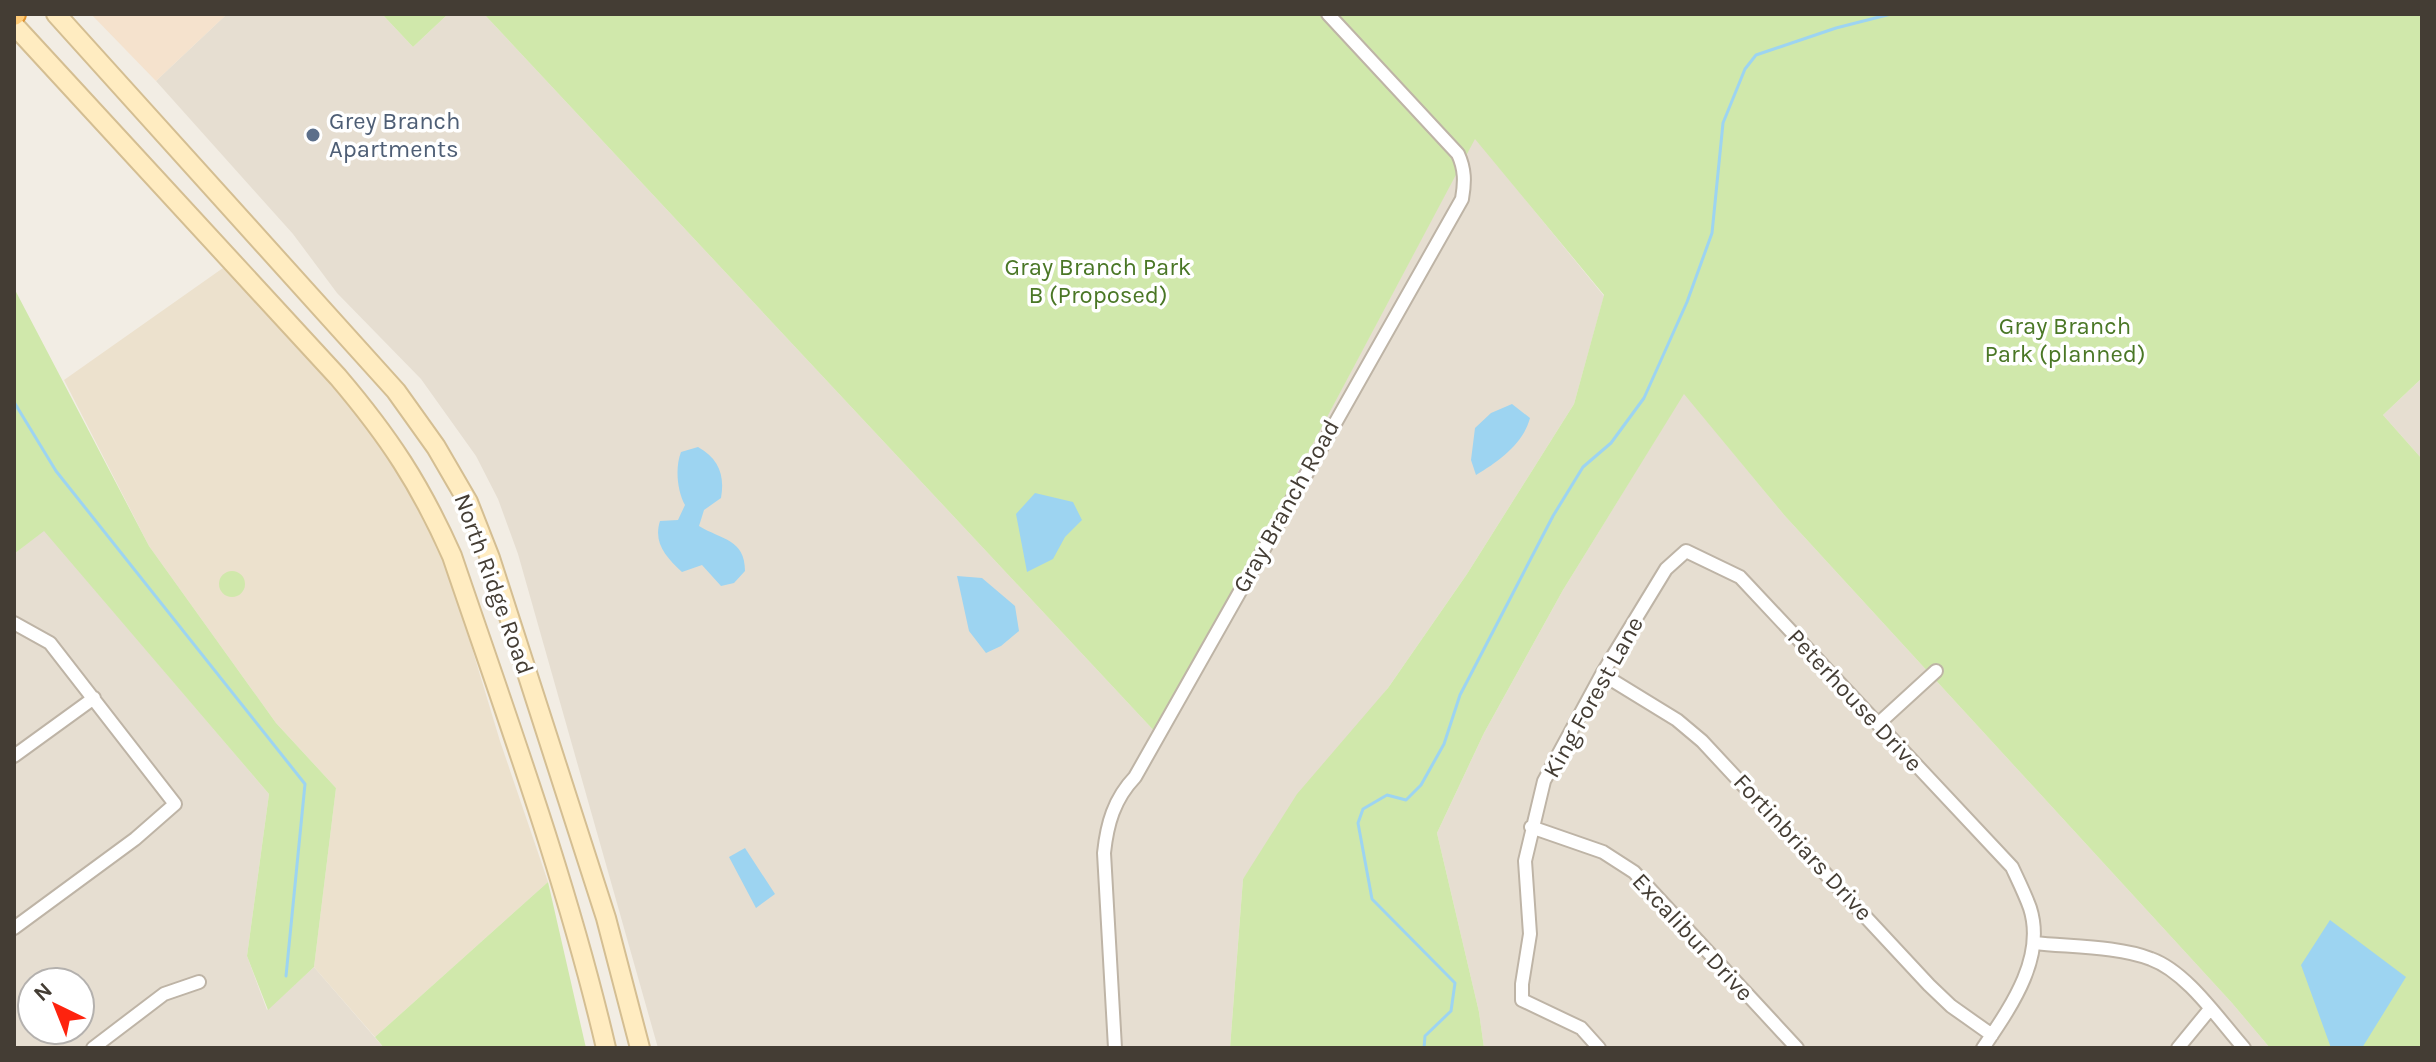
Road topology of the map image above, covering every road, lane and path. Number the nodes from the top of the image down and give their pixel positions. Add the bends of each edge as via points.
1 (56, 14) edge
2 (1328, 14) edge
3 (14, 25) edge
4 (224, 201) junction
5 (198, 223) junction
6 (432, 441) junction
7 (403, 459) junction
8 (1686, 551) joint
9 (14, 623) edge
10 (1936, 671) dead end
11 (1602, 674) junction
12 (94, 698) junction
13 (1878, 724) junction
14 (14, 756) edge
15 (1531, 827) junction
16 (14, 928) edge
17 (2034, 943) junction
18 (199, 982) dead end
19 (2210, 1009) junction
20 (1992, 1035) junction
21 (93, 1048) edge
22 (606, 1048) edge
23 (640, 1048) edge
24 (1115, 1048) edge
25 (1599, 1048) edge
26 (1797, 1048) edge
27 (1983, 1048) edge
28 (2178, 1048) edge
29 (2244, 1048) edge

1 - 4 main road, North Ridge Road
2 - 24 street, Gray Branch Road via 1458,154 1463,164 1462,199 1114,806 1104,853
3 - 5 main road, North Ridge Road
4 - 5 main road
4 - 6 main road, North Ridge Road via 396,391
5 - 7 main road, North Ridge Road via 338,377
6 - 7 main road
6 - 23 main road, North Ridge Road via 468,502 490,558 606,918
7 - 22 main road, North Ridge Road via 452,556 563,890
8 - 11 street, King Forest Lane via 1666,569
8 - 13 street, Peterhouse Drive via 1740,577
9 - 12 street via 50,643
10 - 13 street
11 - 15 street, King Forest Lane via 1544,781
11 - 20 street, Fortinbriars Drive via 1702,741 1929,985
12 - 14 street
12 - 16 street via 175,804
13 - 17 street, Peterhouse Drive via 2012,867 2030,910
15 - 25 street, King Forest Lane via 1525,861 1530,934 1522,1000 1581,1028
15 - 26 street, Excalibur Drive via 1603,852 1634,872
17 - 19 street via 2152,959 2175,972
17 - 20 street via 2024,980
18 - 21 street via 164,994
19 - 28 street
19 - 29 street
20 - 27 street

